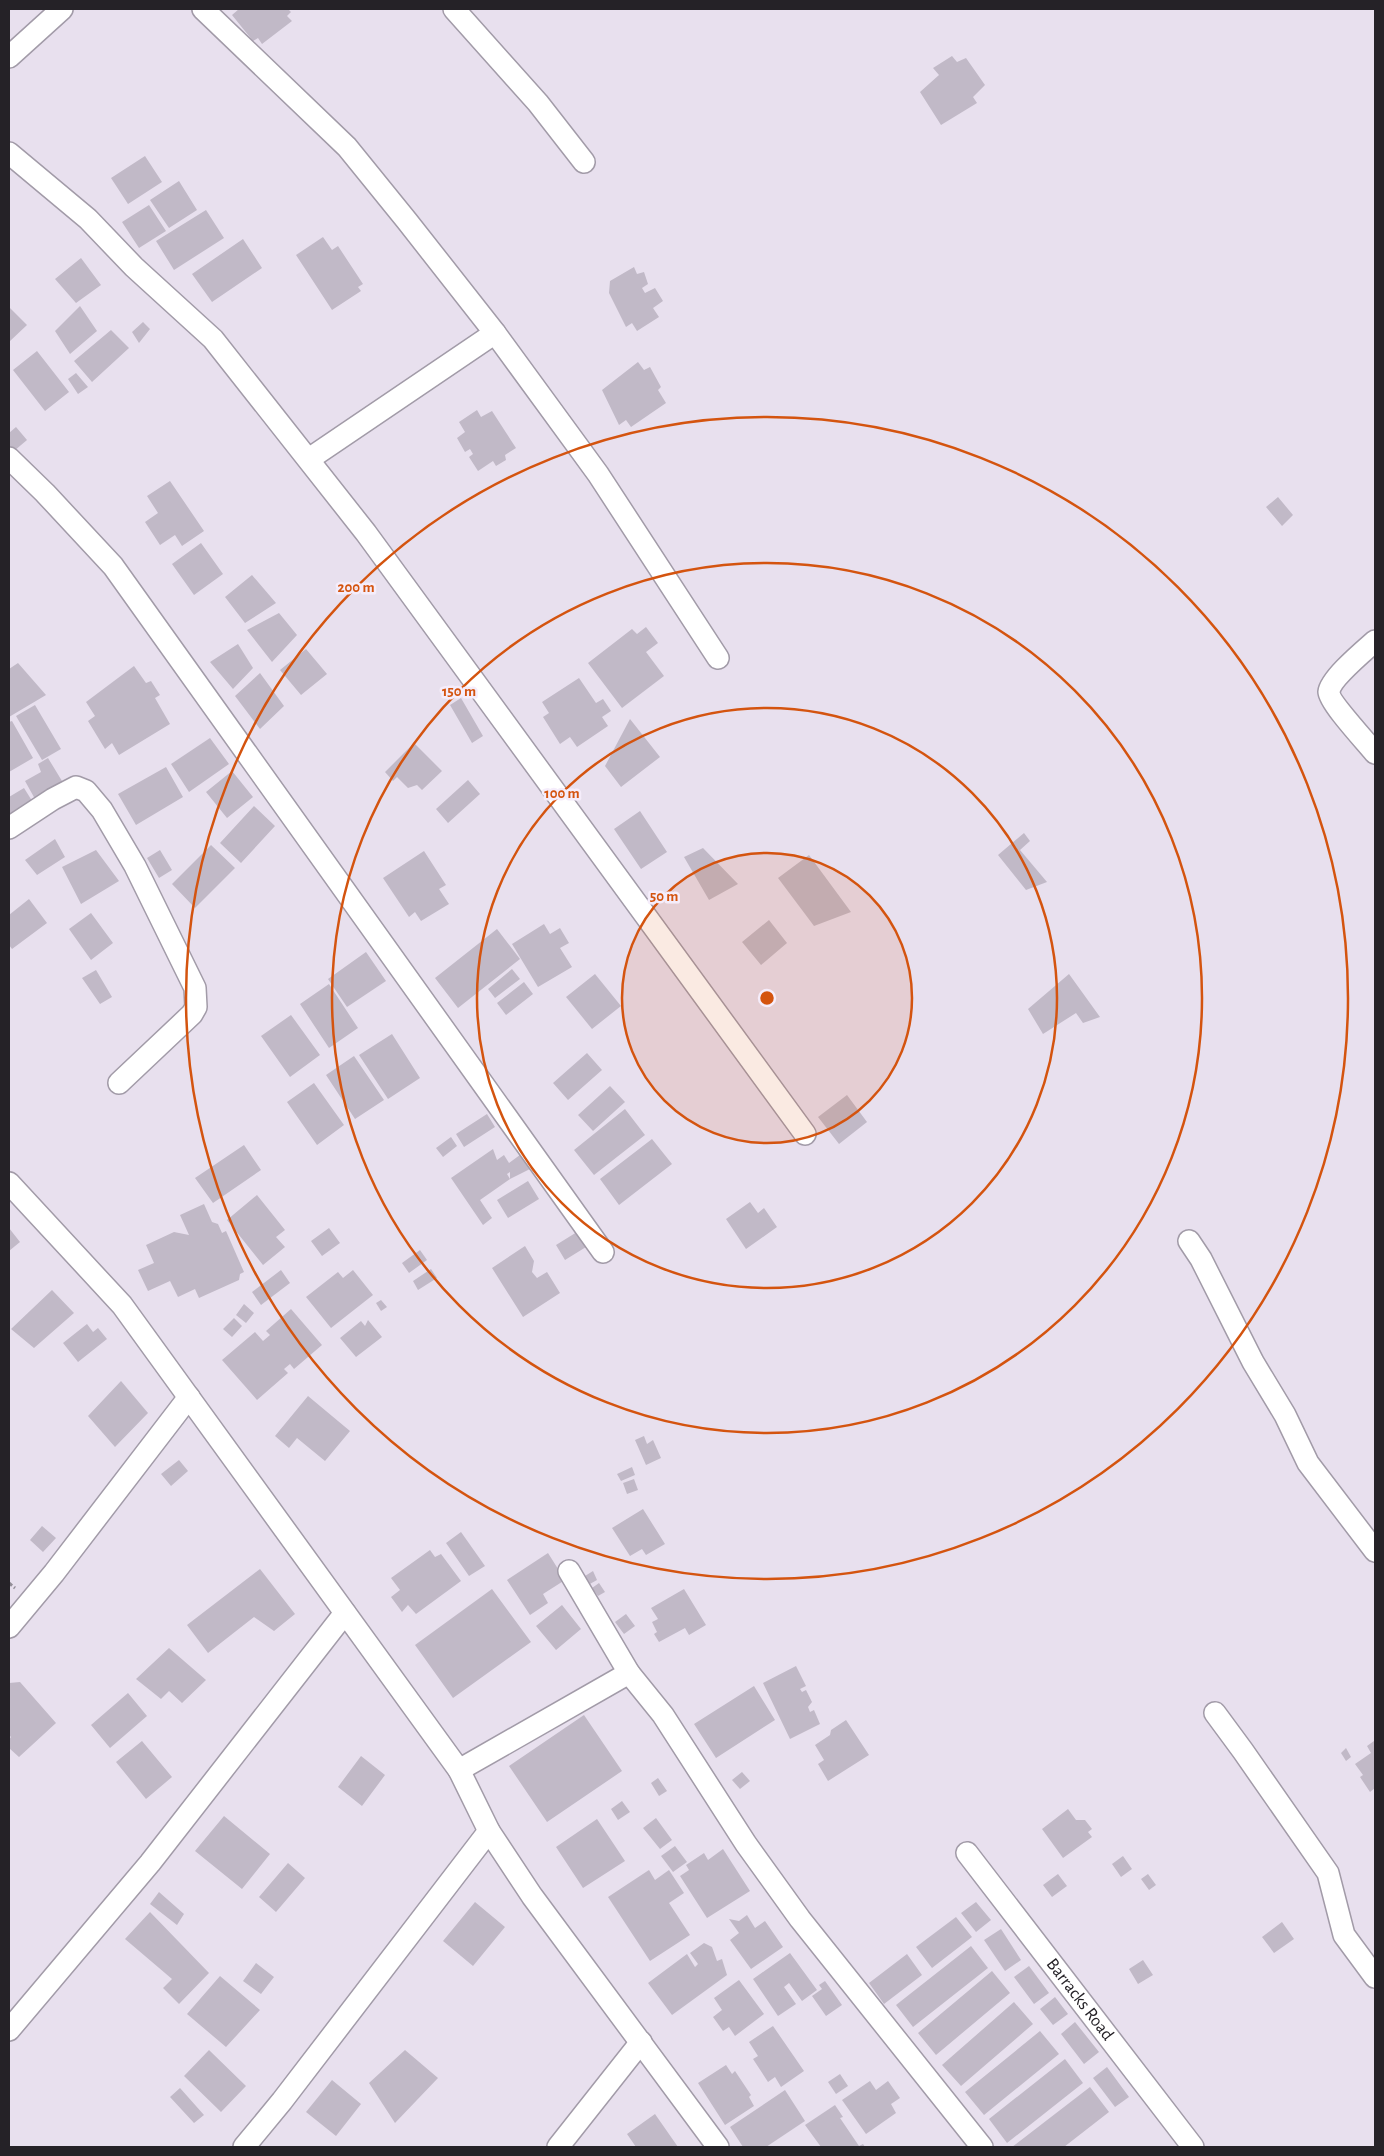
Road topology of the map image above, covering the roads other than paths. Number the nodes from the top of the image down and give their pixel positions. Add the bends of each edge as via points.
1 (62, 9) edge
2 (202, 9) edge
3 (454, 9) edge
4 (9, 57) edge
5 (9, 153) edge
6 (584, 162) dead end
7 (495, 333) junction
8 (9, 458) edge
9 (309, 459) junction
10 (1375, 641) edge
11 (718, 658) dead end
12 (1375, 753) edge
13 (9, 828) edge
14 (119, 1083) dead end
15 (805, 1134) dead end
16 (9, 1183) edge
17 (1189, 1241) dead end
18 (603, 1252) dead end
19 (189, 1397) junction
20 (1375, 1551) edge
21 (569, 1571) dead end
22 (345, 1613) junction
23 (9, 1627) edge
24 (629, 1673) junction
25 (1215, 1713) dead end
26 (459, 1770) junction
27 (489, 1831) junction
28 (967, 1853) dead end
29 (1375, 1977) edge
30 (9, 2030) edge
31 (641, 2042) junction
32 (244, 2147) edge
33 (558, 2147) edge
34 (718, 2147) edge
35 (982, 2147) edge
36 (1193, 2147) edge

1 - 4 street
2 - 7 street via 347,147
3 - 6 street via 538,103
5 - 9 street via 88,219 134,267 213,339
7 - 9 street
7 - 11 street via 598,474
8 - 18 street via 113,566
9 - 15 street
10 - 12 street via 1329,690 1343,715
13 - 14 street via 76,787 86,791 102,810 135,866 195,988 196,1007 192,1014
16 - 19 street via 122,1305
17 - 20 street via 1308,1462
19 - 22 street
19 - 23 street
21 - 24 street
22 - 26 street
22 - 30 street via 150,1863
24 - 26 street
24 - 35 street via 663,1715 746,1844 800,1919
25 - 29 street via 1328,1873 1344,1935
26 - 27 street
27 - 31 street via 532,1896
27 - 32 street
28 - 36 street, Barracks Road
31 - 33 street
31 - 34 street

